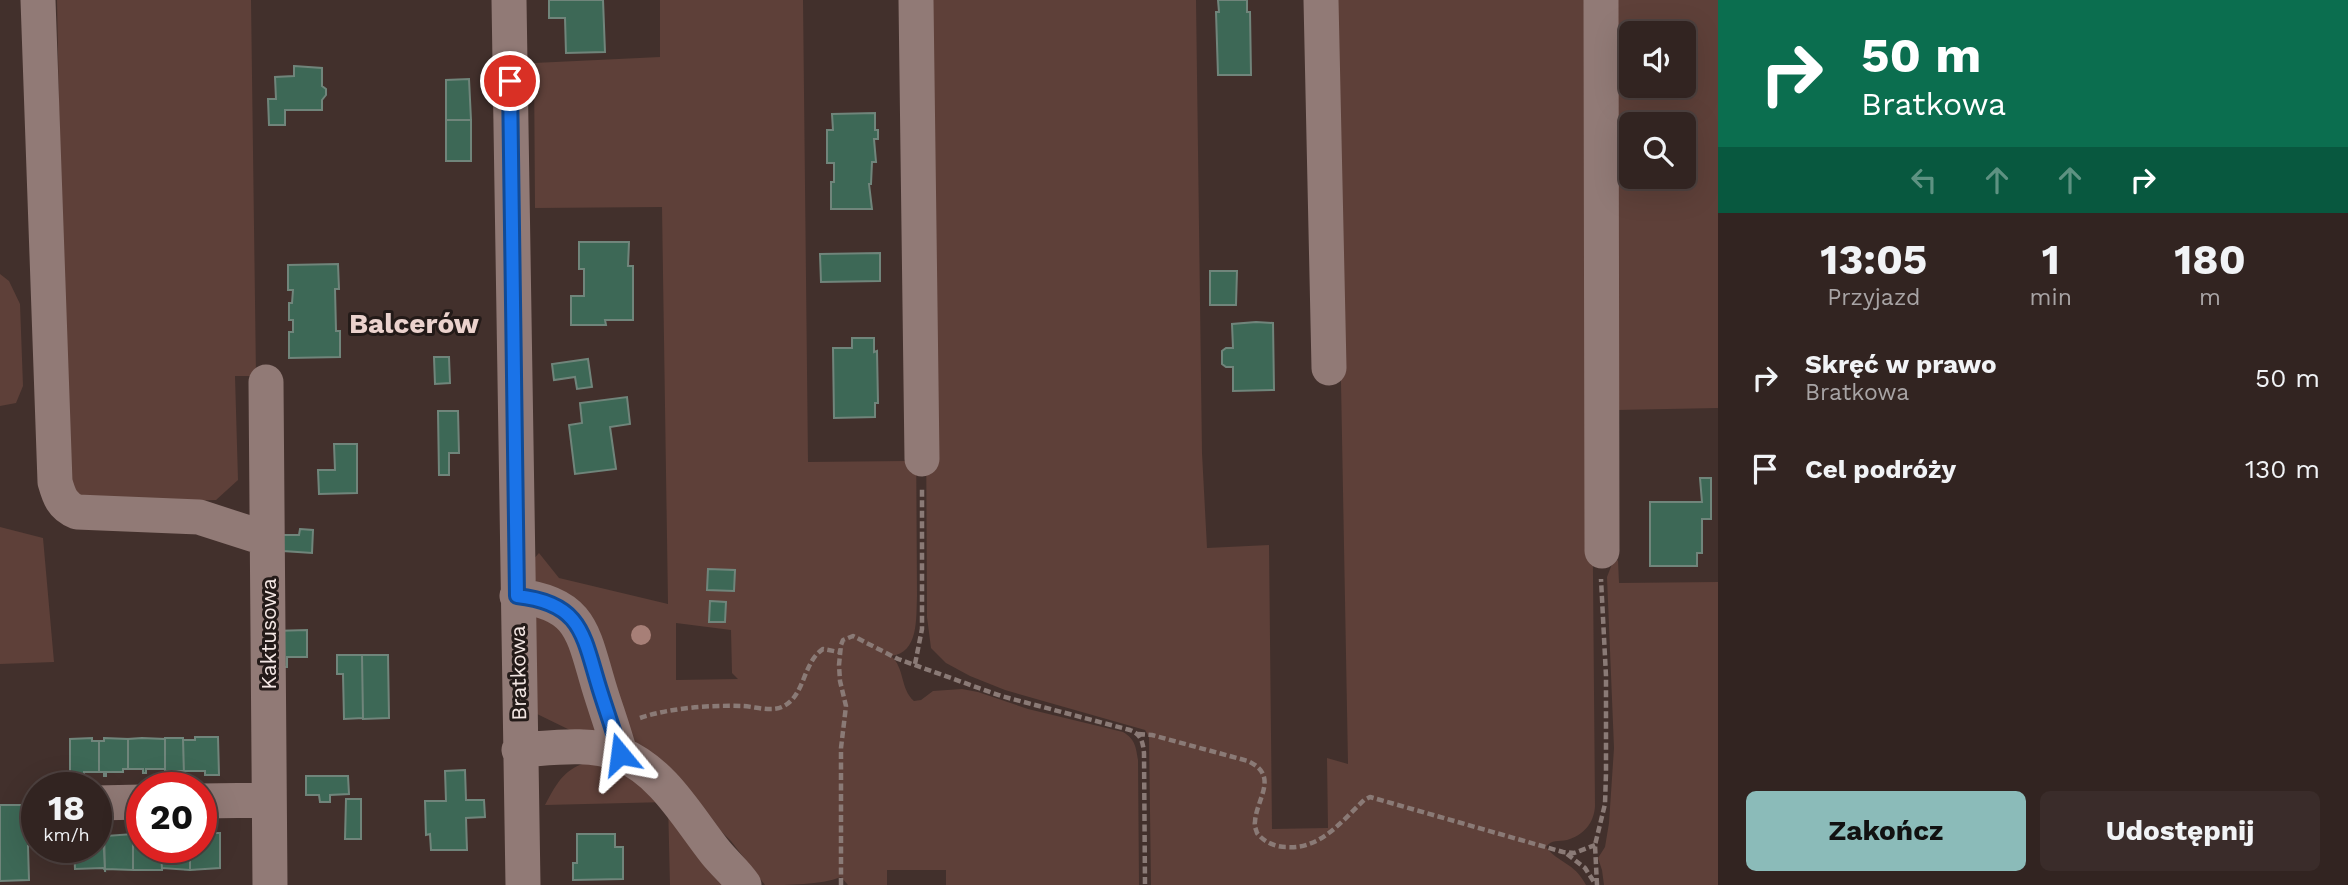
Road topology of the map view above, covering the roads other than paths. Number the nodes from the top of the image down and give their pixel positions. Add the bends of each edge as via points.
1 (38, 0) edge
2 (509, 0) edge
3 (916, 0) edge
4 (1321, 0) edge
5 (1601, 0) edge
6 (1329, 368) dead end
7 (265, 382) dead end
8 (922, 459) road end
9 (267, 538) junction
10 (1602, 551) road end
11 (517, 596) junction
12 (617, 742) junction
13 (519, 750) junction
14 (269, 800) junction
15 (217, 801) edge
16 (270, 885) edge
17 (523, 885) edge
18 (744, 885) edge

1 - 9 street via 59,497 77,512 199,517
2 - 11 street, Bratkowa
3 - 8 street
4 - 6 street
5 - 10 street
7 - 9 street, Kaktusowa
9 - 14 street, Kaktusowa
11 - 12 street via 544,601 573,618 588,646
11 - 13 street, Bratkowa
12 - 13 street
12 - 18 street via 674,797
13 - 17 street, Bratkowa
14 - 15 street
14 - 16 street, Kaktusowa

